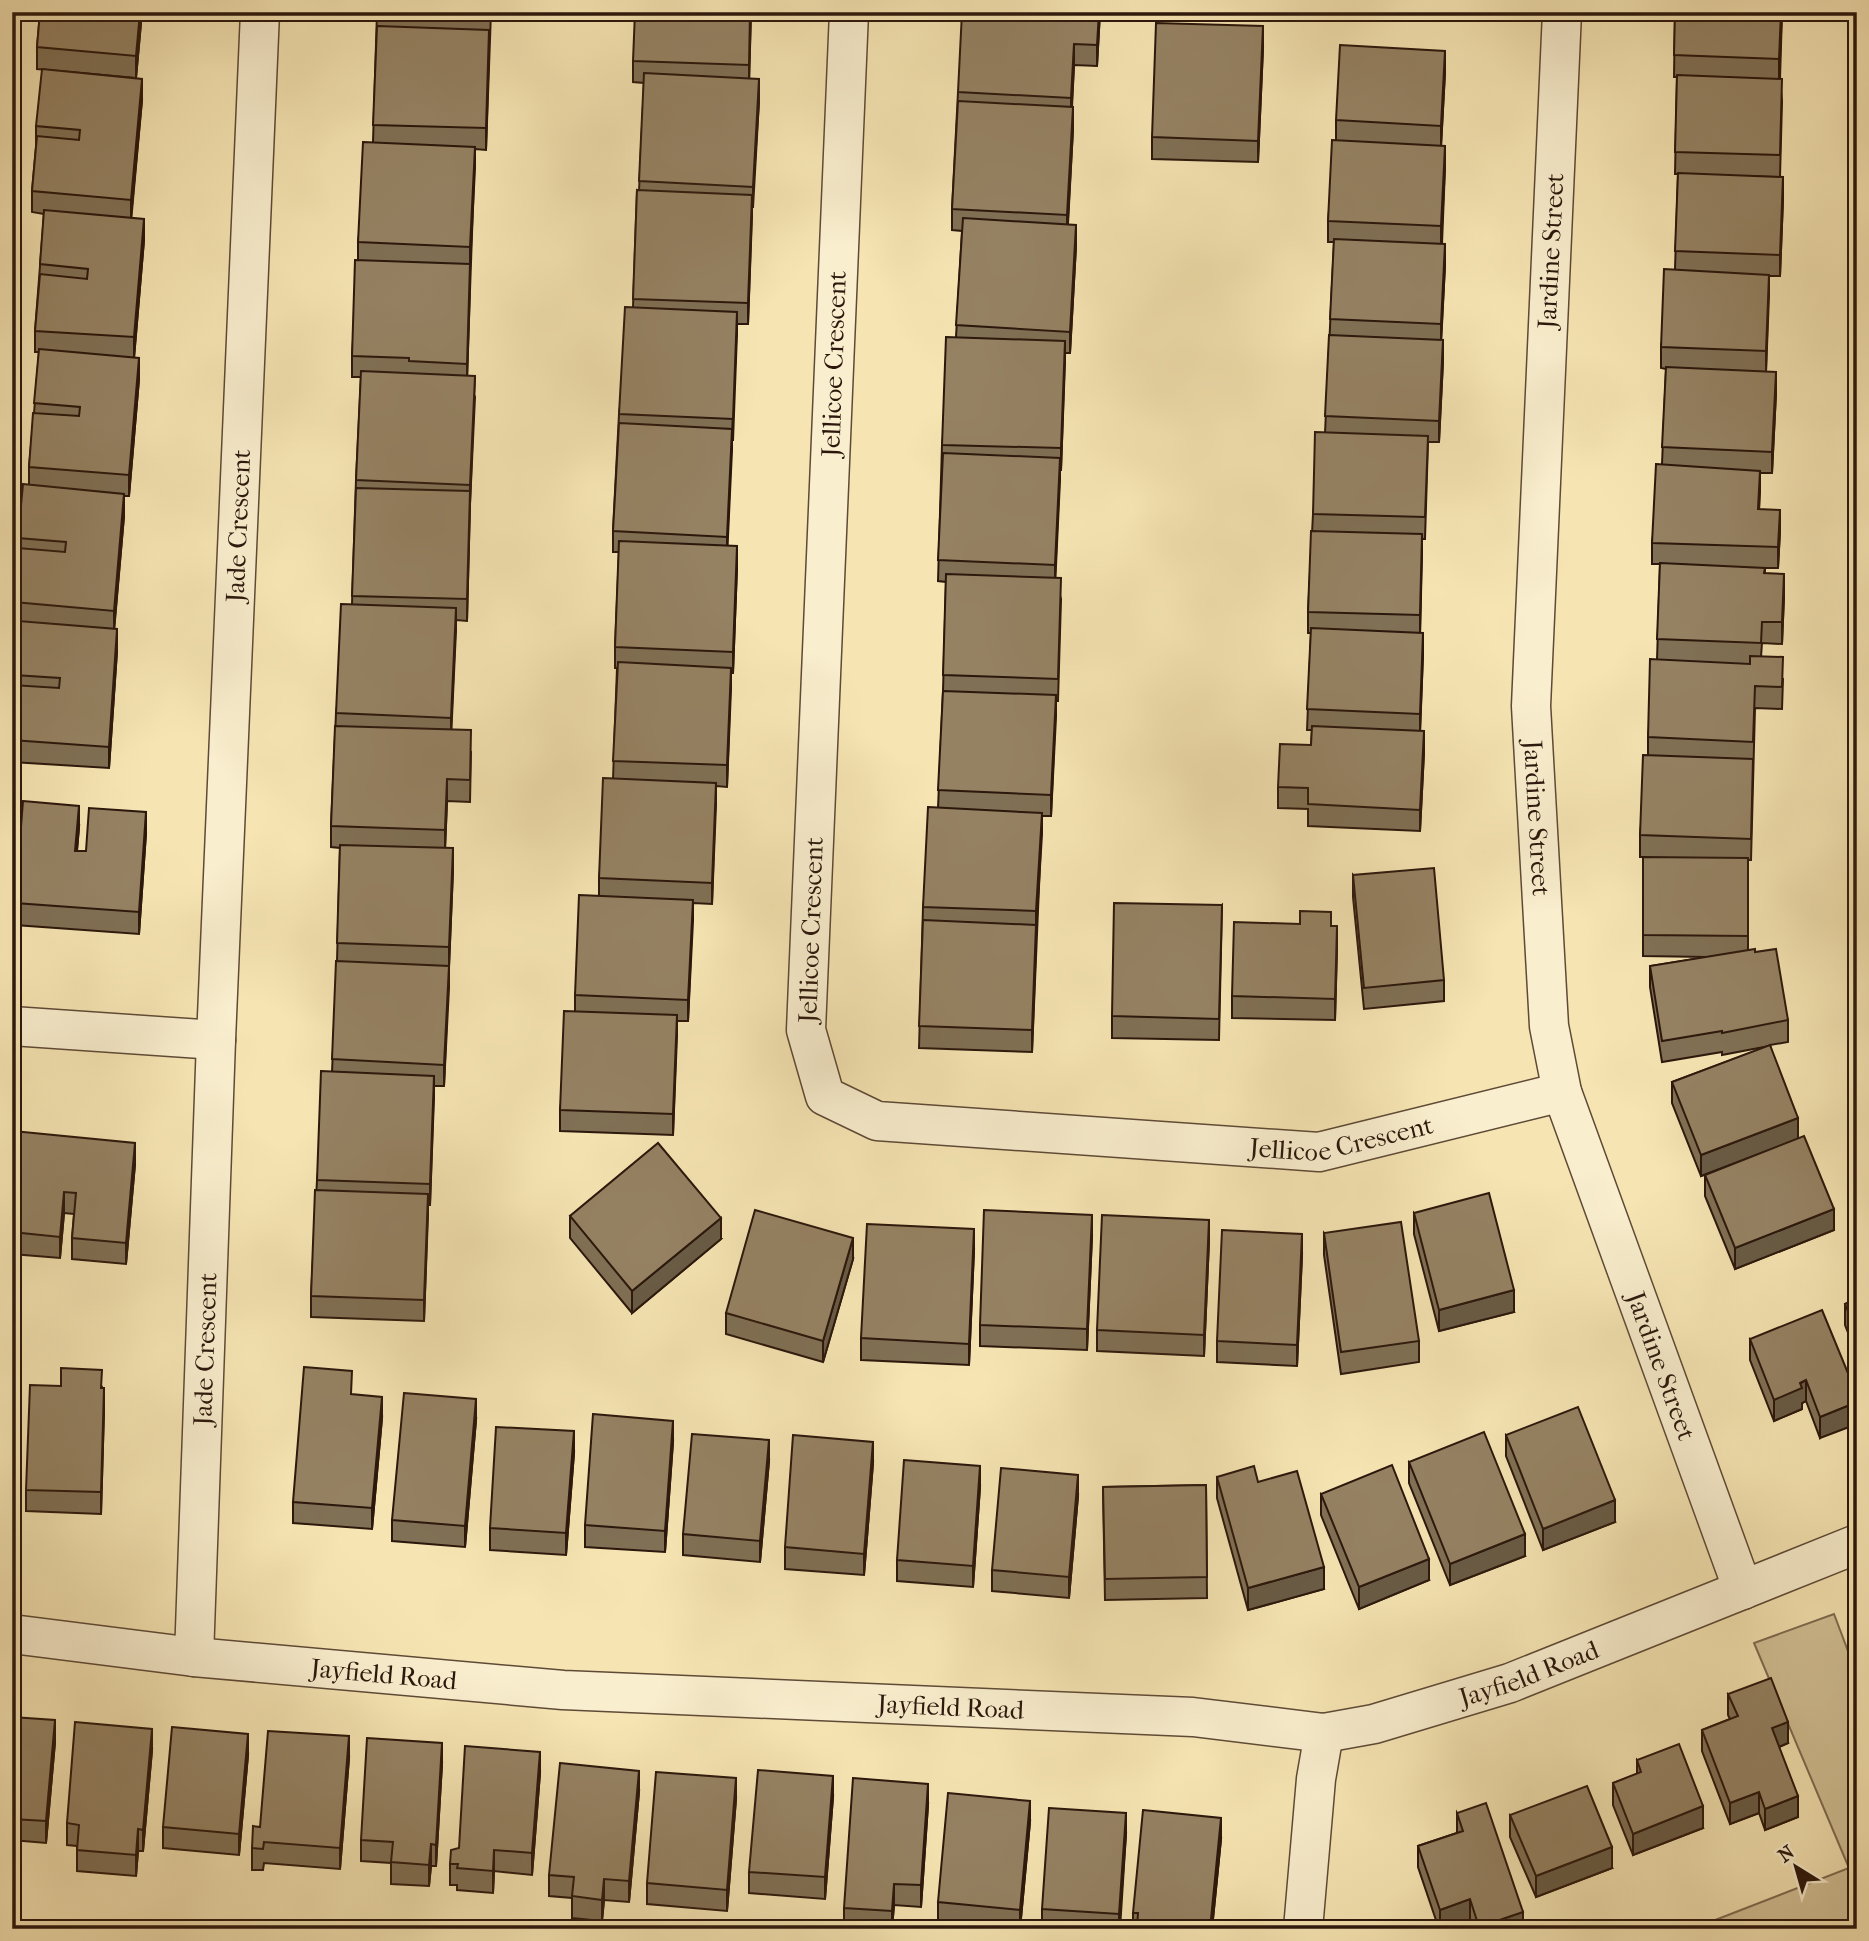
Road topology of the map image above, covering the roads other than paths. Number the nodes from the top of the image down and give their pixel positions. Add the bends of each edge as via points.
1 (260, 12) edge
2 (849, 12) edge
3 (1562, 12) edge
4 (12, 1026) edge
5 (216, 1040) junction
6 (1562, 1092) junction
7 (1857, 1544) edge
8 (1743, 1590) junction
9 (12, 1634) edge
10 (194, 1657) junction
11 (1324, 1733) junction
12 (1303, 1929) edge

1 - 5 street, Jade Crescent
2 - 6 street, Jellicoe Crescent via 806,1030 825,1096 877,1121 1319,1152
3 - 6 street, Jardine Street via 1531,706 1549,1026
4 - 5 street
5 - 10 street, Jade Crescent
6 - 8 street, Jardine Street
7 - 8 street, Jayfield Road
8 - 11 street, Jayfield Road via 1510,1683 1374,1724
9 - 10 street, Jayfield Road
10 - 11 street, Jayfield Road via 563,1690 1193,1717
11 - 12 street

